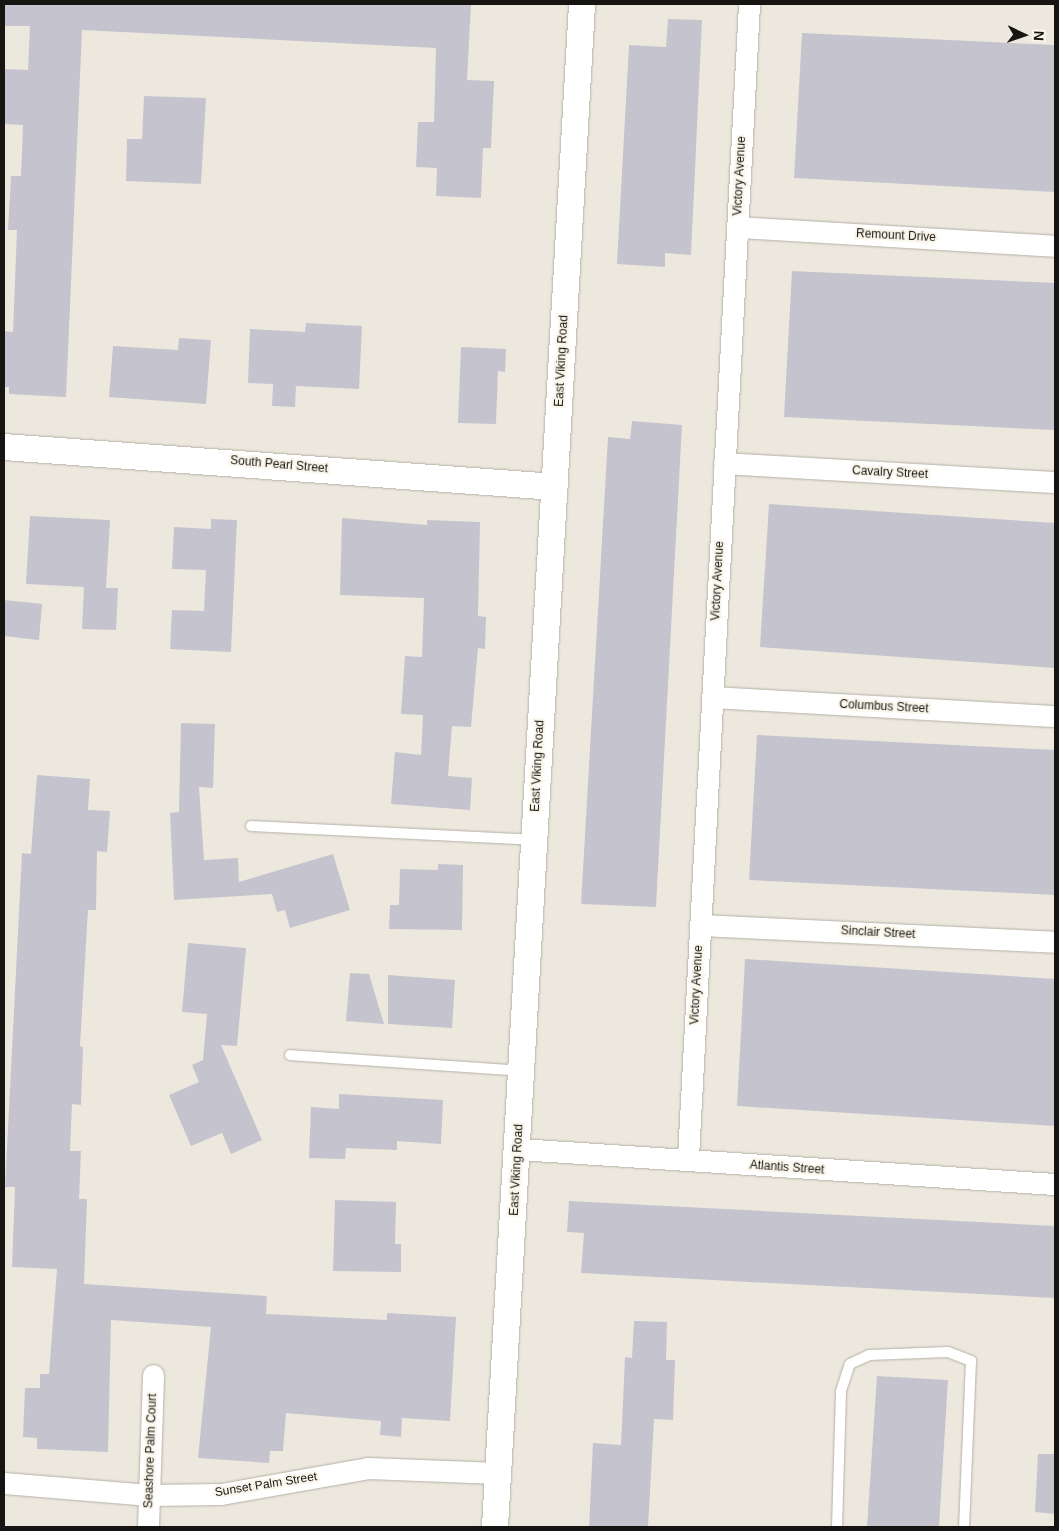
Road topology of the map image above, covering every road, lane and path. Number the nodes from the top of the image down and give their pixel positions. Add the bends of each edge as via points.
1 (582, 4) edge
2 (749, 4) edge
3 (738, 227) junction
4 (1055, 246) edge
5 (4, 447) edge
6 (724, 463) junction
7 (1055, 482) edge
8 (555, 487) junction
9 (712, 698) junction
10 (1055, 716) edge
11 (251, 826) dead end
12 (534, 840) junction
13 (700, 925) junction
14 (1055, 942) edge
15 (290, 1055) dead end
16 (523, 1072) junction
17 (519, 1149) junction
18 (688, 1157) junction
19 (1055, 1184) edge
20 (153, 1375) dead end
21 (498, 1473) junction
22 (4, 1483) edge
23 (150, 1494) junction
24 (148, 1527) edge
25 (495, 1527) edge
26 (837, 1527) edge
27 (964, 1527) edge

1 - 8 street, East Viking Road
2 - 3 street, Victory Avenue
3 - 4 street, Remount Drive
3 - 6 street, Victory Avenue
5 - 8 street, South Pearl Street
6 - 7 street, Cavalry Street
6 - 9 street, Victory Avenue
8 - 12 street, East Viking Road
9 - 10 street, Columbus Street
9 - 13 street, Victory Avenue
11 - 12 lane
12 - 16 street, East Viking Road
13 - 14 street, Sinclair Street
13 - 18 street, Victory Avenue
15 - 16 lane
16 - 17 street, East Viking Road
17 - 18 street, Atlantis Street
17 - 21 street, East Viking Road
18 - 19 street, Atlantis Street via 754,1167
20 - 23 street, Seashore Palm Court
21 - 23 street, Sunset Palm Street via 368,1468 221,1494
21 - 25 street, East Viking Road
22 - 23 street, Sunset Palm Street
23 - 24 street, Seashore Palm Court
26 - 27 lane via 841,1391 850,1364 870,1354 948,1352 971,1361

